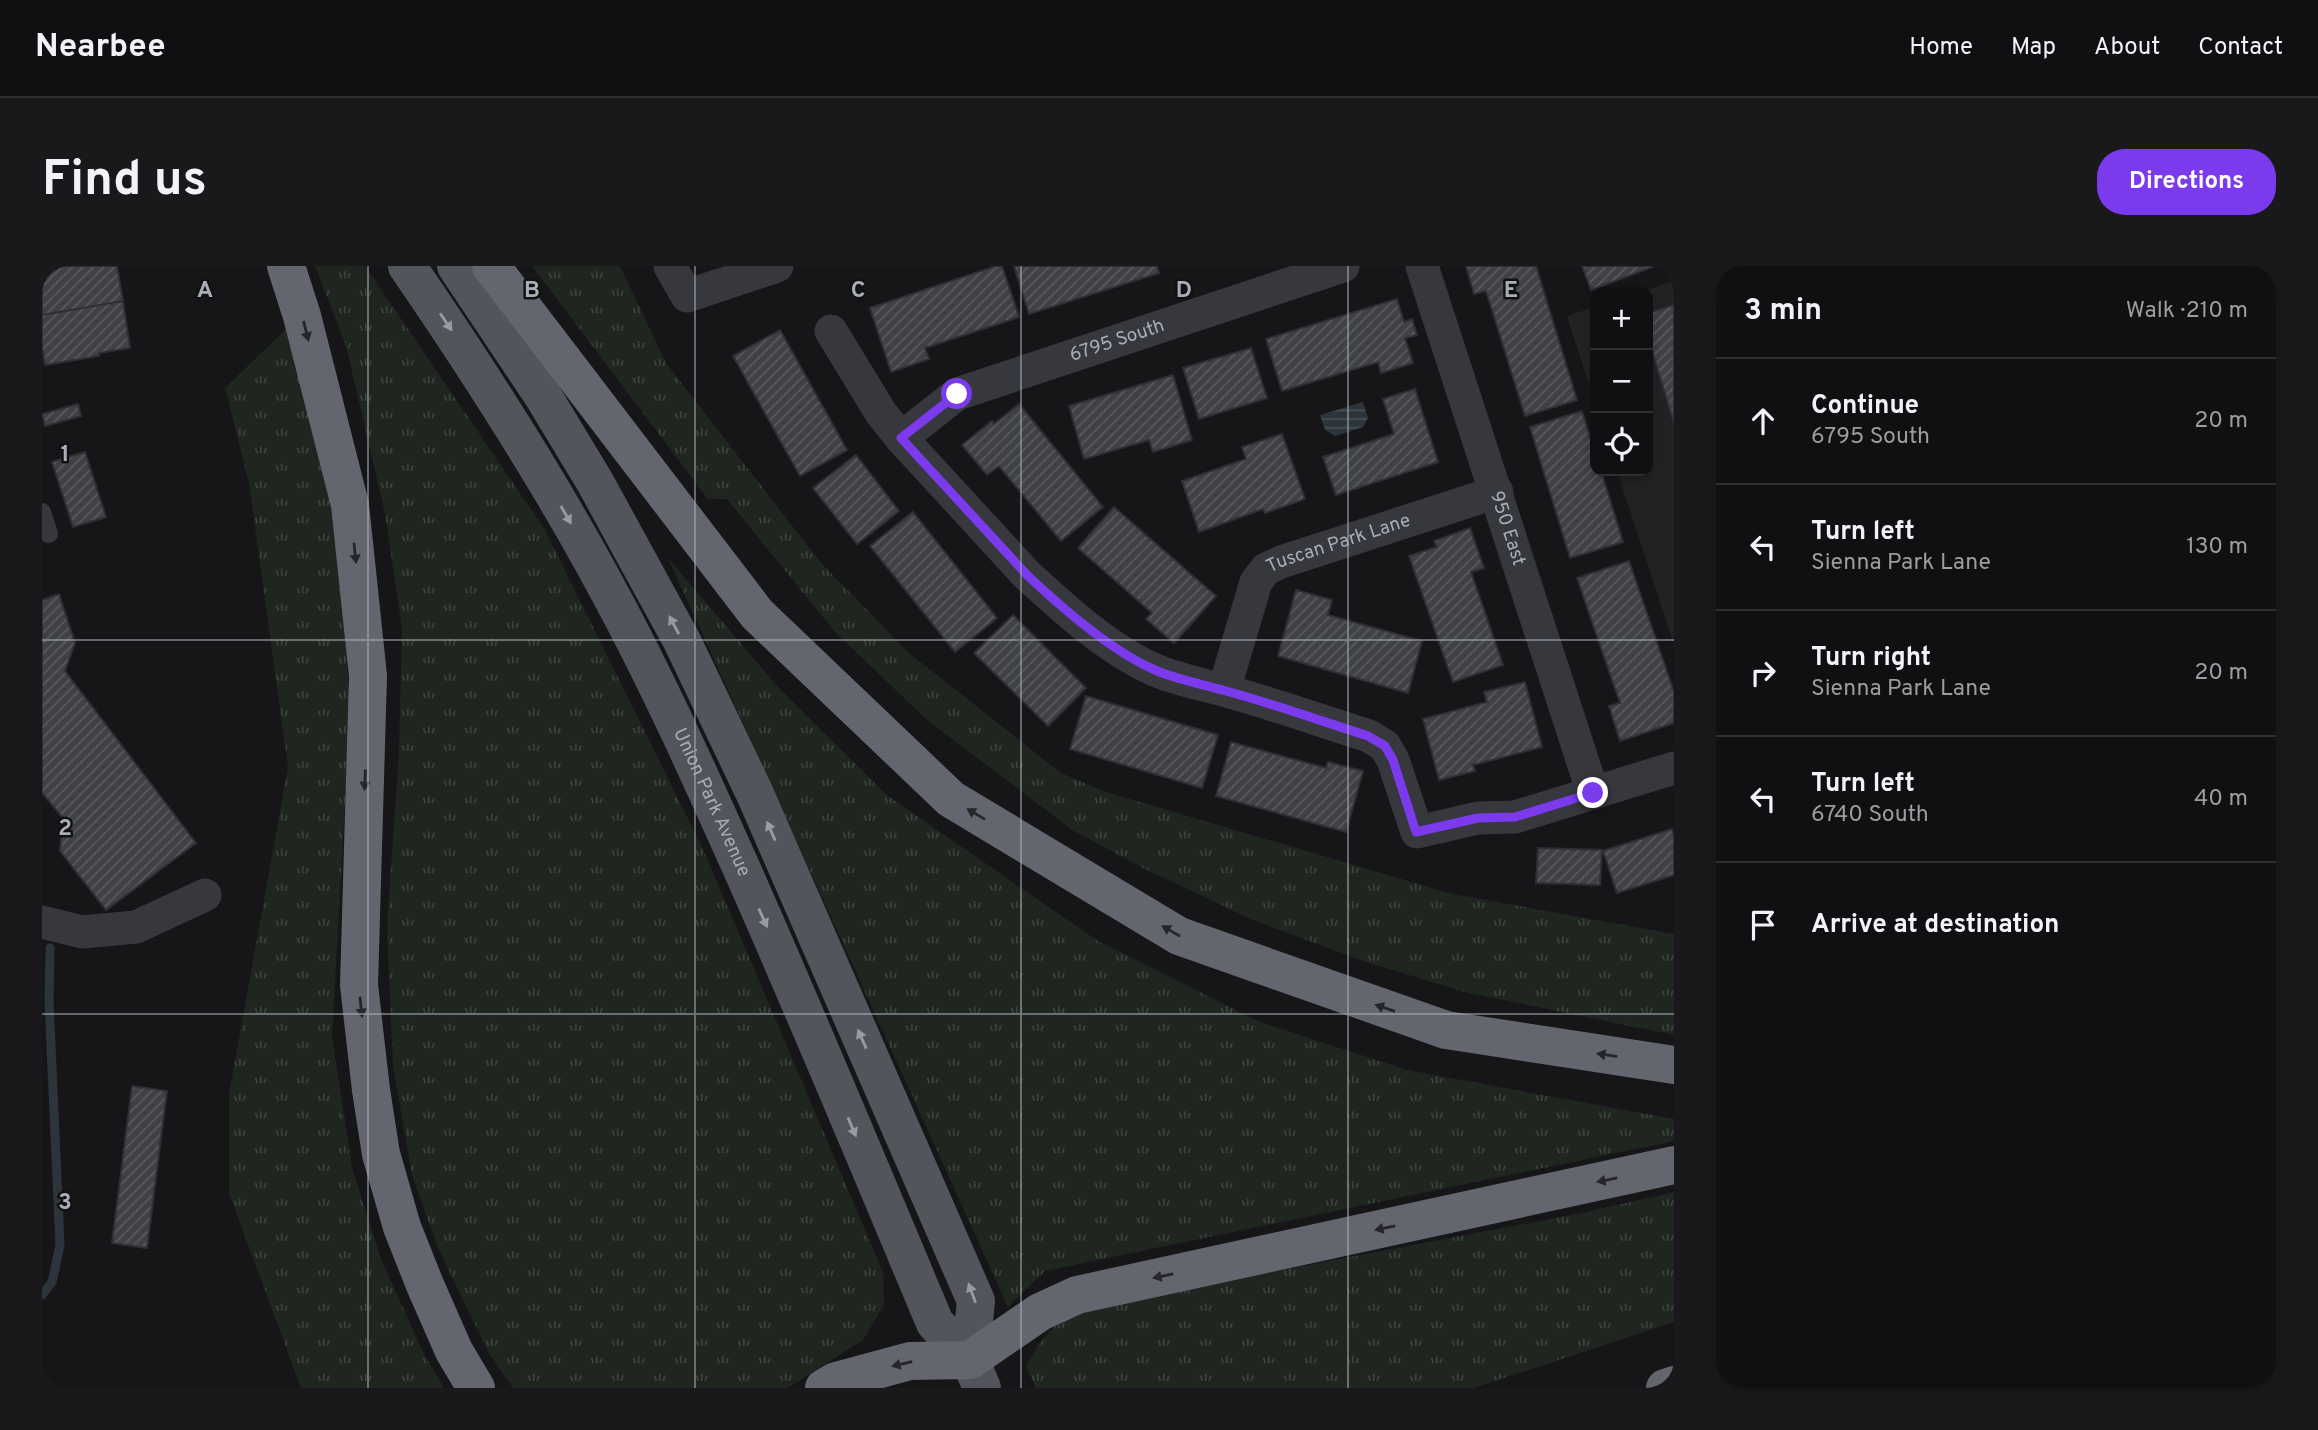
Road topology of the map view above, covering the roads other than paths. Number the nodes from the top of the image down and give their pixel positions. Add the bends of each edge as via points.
1 (286, 266) edge
2 (408, 266) edge
3 (456, 266) edge
4 (491, 266) edge
5 (670, 266) edge
6 (777, 266) edge
7 (1343, 266) edge
8 (1422, 266) edge
9 (831, 331) dead end
10 (901, 438) junction
11 (1497, 492) junction
12 (42, 512) edge
13 (49, 534) dead end
14 (1224, 690) junction
15 (1674, 768) edge
16 (1593, 793) junction
17 (205, 895) dead end
18 (42, 922) edge
19 (1674, 1065) edge
20 (1674, 1165) edge
21 (976, 1374) edge
22 (1674, 1385) edge
23 (476, 1388) edge
24 (824, 1388) edge
25 (1665, 1388) edge

1 -> 23 highway via 350,505 368,676 359,985 381,1154 425,1286
2 -> 21 main road, Union Park Avenue via 514,427 651,673 774,941 935,1323
21 -> 3 main road via 976,1301 720,717 595,482
19 -> 4 highway via 1446,1030 1179,936 951,799 757,614
5 - 6 street via 687,296
7 - 10 street, 6795 South via 957,394
8 - 11 street, 950 East
9 - 10 street
10 - 14 street via 1027,575 1116,648 1189,683
11 - 14 street, Tuscan Park Lane via 1266,569 1256,582
11 - 16 street, 950 East
12 - 13 lane
14 - 16 street via 1368,736 1385,746 1416,832 1478,818 1515,817
15 - 16 street
17 - 18 street via 136,927 82,932
20 -> 21 highway via 1077,1295 1040,1312
21 -> 24 highway via 910,1361
22 - 25 highway

